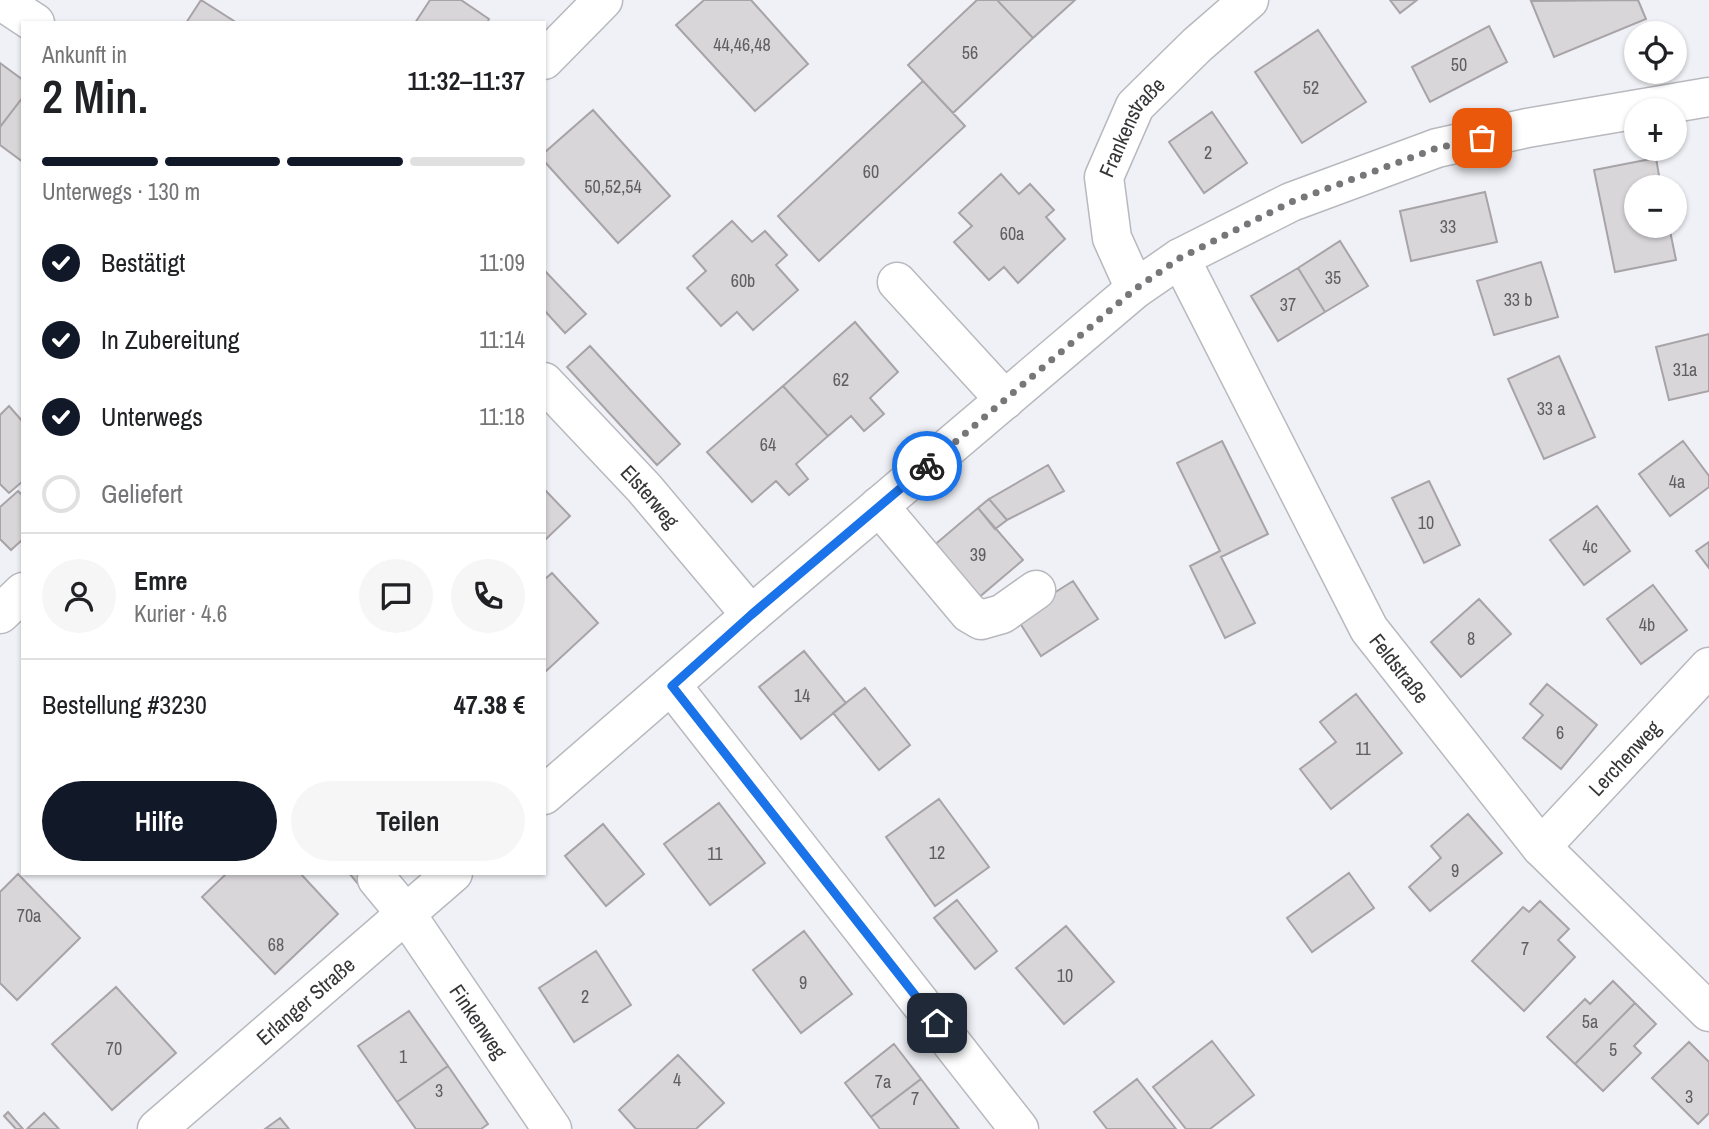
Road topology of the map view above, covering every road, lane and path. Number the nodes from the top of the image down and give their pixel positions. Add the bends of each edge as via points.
1 (0, 0) edge
2 (603, 0) edge
3 (1249, 0) edge
4 (32, 21) edge
5 (546, 58) edge
6 (1709, 97) edge
7 (1180, 258) junction
8 (897, 282) dead end
9 (1135, 289) junction
10 (546, 384) edge
11 (1005, 400) junction
12 (879, 506) junction
13 (1036, 590) dead end
14 (21, 594) edge
15 (0, 614) edge
16 (751, 615) junction
17 (1709, 667) edge
18 (672, 686) junction
19 (546, 793) edge
20 (1541, 847) junction
21 (451, 875) edge
22 (377, 879) dead end
23 (406, 914) junction
24 (1709, 1012) edge
25 (158, 1129) edge
26 (552, 1129) edge
27 (1019, 1129) edge

1 - 4 street
2 - 5 street
3 - 9 street, Frankenstraße via 1135,106 1104,177 1112,237
6 - 7 street via 1437,148 1291,202
7 - 9 street
7 - 20 street, Feldstraße via 1369,629
8 - 11 street
9 - 11 street
10 - 16 street, Elsterweg via 644,488
11 - 12 street
12 - 13 street via 969,613 981,620 1002,614
12 - 16 street
14 - 15 street
16 - 18 street
17 - 20 street, Lerchenweg
18 - 19 street
18 - 27 street
20 - 24 street, Feldstraße
21 - 23 street, Erlanger Straße
22 - 23 street, Finkenweg
23 - 25 street, Erlanger Straße
23 - 26 street, Finkenweg

